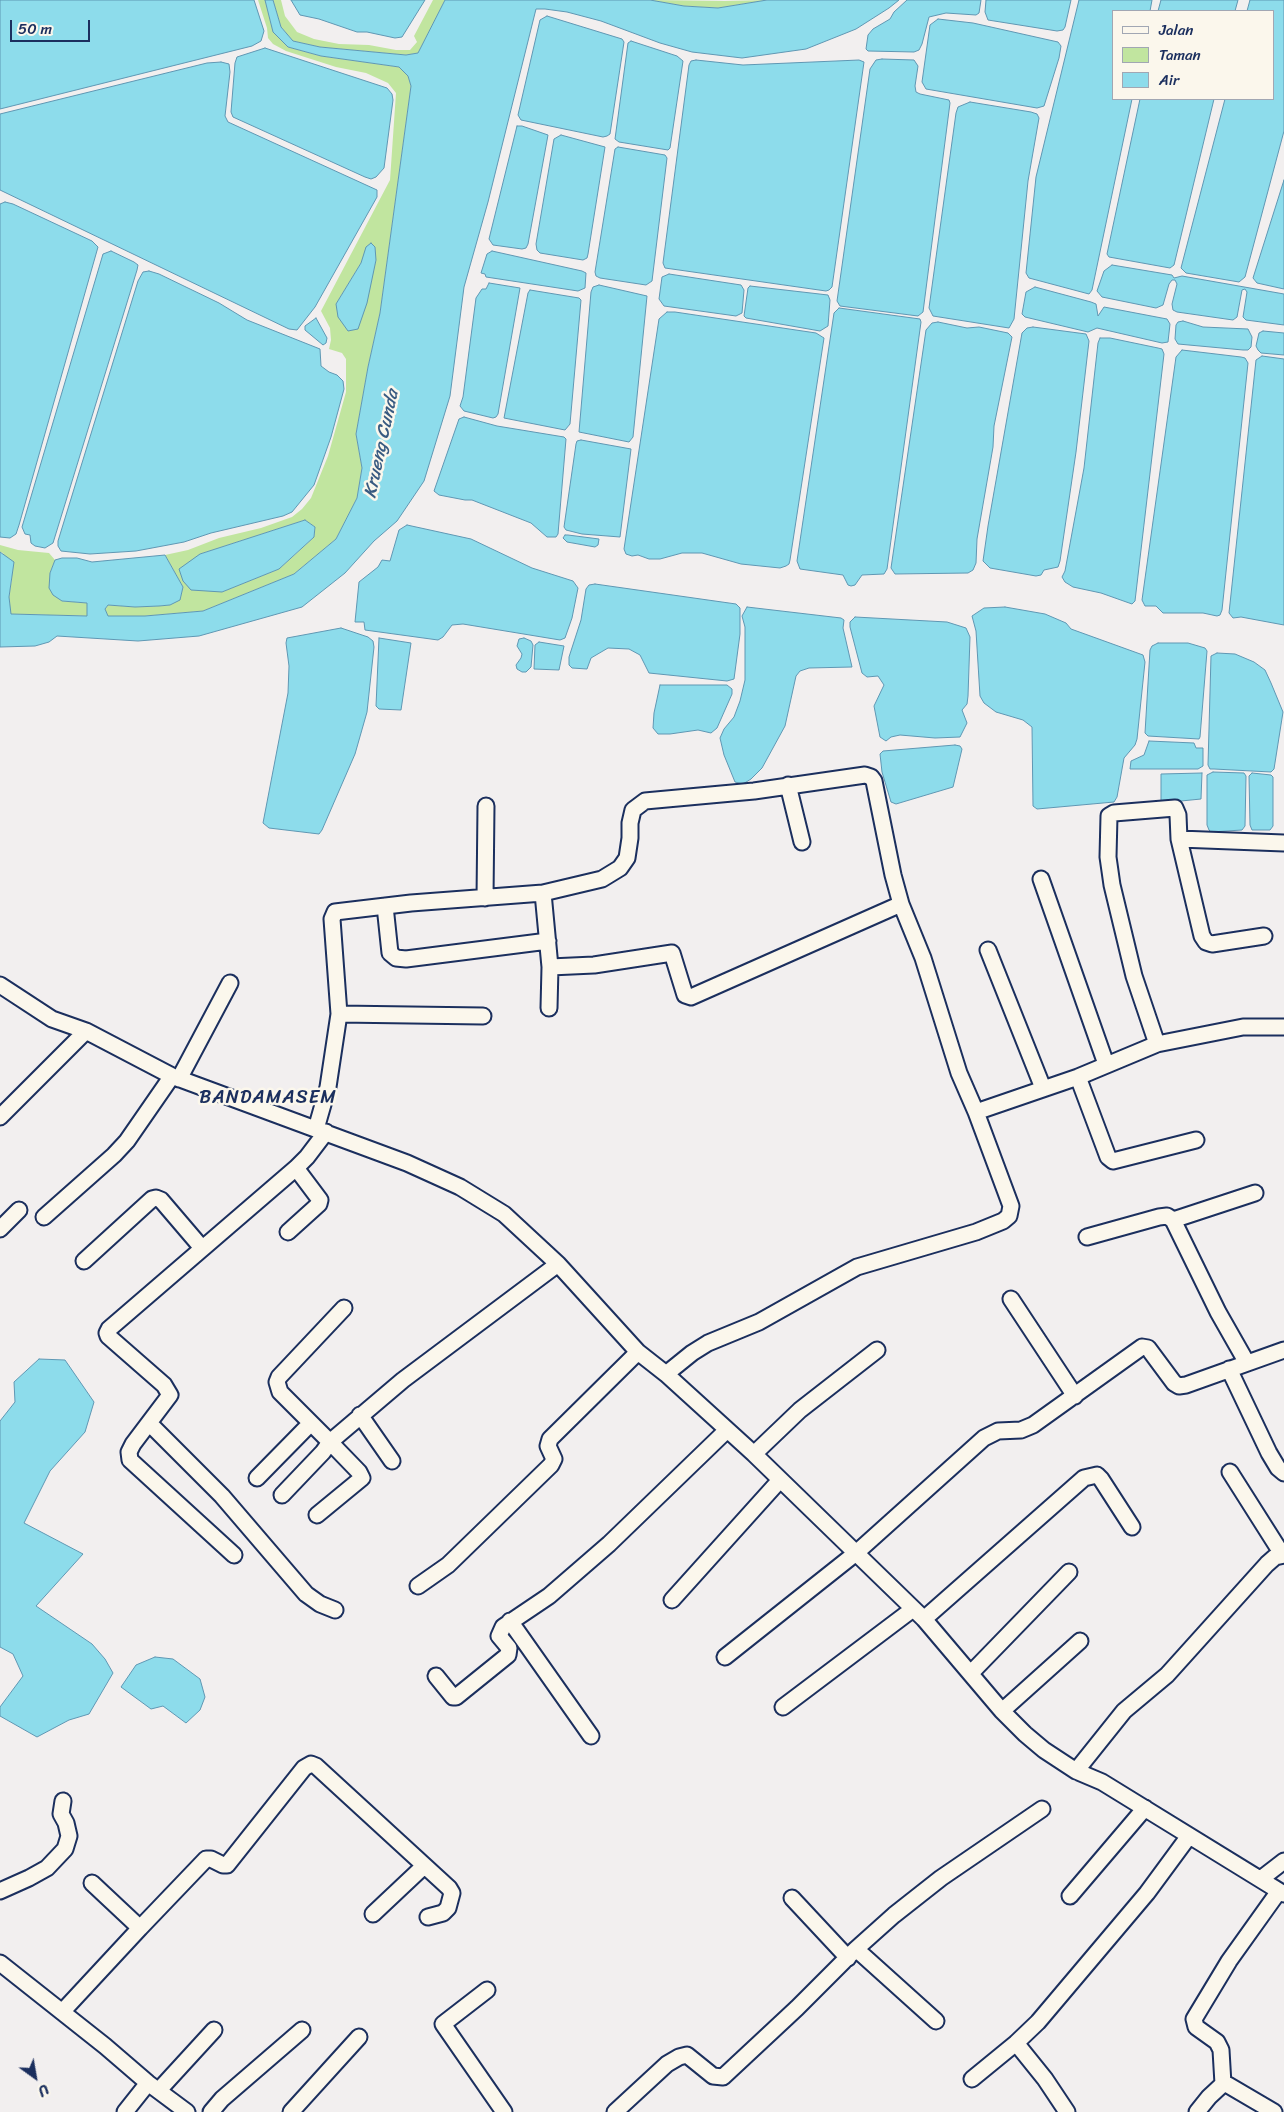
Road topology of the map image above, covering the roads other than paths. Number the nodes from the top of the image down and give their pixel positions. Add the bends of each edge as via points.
1 (788, 785) junction
2 (486, 806) dead end
3 (1179, 839) junction
4 (802, 842) dead end
5 (1284, 843) edge
6 (1041, 879) dead end
7 (543, 893) junction
8 (485, 898) junction
9 (901, 904) junction
10 (385, 906) junction
11 (1264, 936) dead end
12 (548, 941) junction
13 (988, 950) dead end
14 (550, 967) junction
15 (230, 983) dead end
16 (0, 985) edge
17 (549, 1008) dead end
18 (339, 1014) junction
19 (484, 1016) dead end
20 (1284, 1027) edge
21 (86, 1031) junction
22 (1157, 1044) junction
23 (1106, 1064) junction
24 (1078, 1077) junction
25 (175, 1078) junction
26 (1043, 1088) junction
27 (976, 1112) junction
28 (0, 1117) edge
29 (321, 1131) junction
30 (1196, 1140) dead end
31 (296, 1168) junction
32 (1255, 1193) dead end
33 (20, 1210) dead end
34 (44, 1217) dead end
35 (1173, 1220) junction
36 (0, 1228) edge
37 (288, 1232) dead end
38 (1087, 1237) dead end
39 (202, 1248) junction
40 (84, 1261) dead end
41 (558, 1264) junction
42 (1011, 1299) dead end
43 (344, 1308) dead end
44 (877, 1350) dead end
45 (1284, 1350) edge
46 (638, 1352) junction
47 (1247, 1363) junction
48 (1229, 1369) junction
49 (666, 1374) junction
50 (1075, 1396) junction
51 (360, 1415) junction
52 (149, 1422) junction
53 (310, 1424) junction
54 (727, 1430) junction
55 (330, 1442) junction
56 (754, 1454) junction
57 (392, 1461) dead end
58 (1230, 1472) dead end
59 (1284, 1473) edge
60 (257, 1478) dead end
61 (780, 1480) junction
62 (282, 1495) dead end
63 (317, 1515) dead end
64 (1132, 1527) dead end
65 (856, 1553) junction
66 (234, 1555) dead end
67 (1283, 1555) edge
68 (1069, 1572) dead end
69 (418, 1586) dead end
70 (672, 1600) dead end
71 (335, 1610) dead end
72 (919, 1614) junction
73 (510, 1621) junction
74 (1080, 1640) dead end
75 (725, 1657) dead end
76 (970, 1674) junction
77 (436, 1676) dead end
78 (783, 1707) dead end
79 (1002, 1711) junction
80 (592, 1736) dead end
81 (1076, 1771) junction
82 (63, 1801) dead end
83 (1145, 1808) junction
84 (1042, 1809) dead end
85 (1189, 1836) junction
86 (1284, 1861) edge
87 (424, 1866) junction
88 (1262, 1878) junction
89 (92, 1883) dead end
90 (0, 1891) edge
91 (1282, 1892) edge
92 (1070, 1896) dead end
93 (792, 1898) dead end
94 (373, 1914) dead end
95 (428, 1917) dead end
96 (140, 1928) junction
97 (852, 1953) junction
98 (0, 1963) edge
99 (487, 1990) dead end
100 (62, 2012) junction
101 (936, 2021) dead end
102 (214, 2030) dead end
103 (302, 2030) dead end
104 (359, 2037) dead end
105 (1016, 2043) junction
106 (972, 2079) dead end
107 (1223, 2084) junction
108 (154, 2086) junction
109 (183, 2111) edge
110 (125, 2112) edge
111 (211, 2112) edge
112 (291, 2112) edge
113 (504, 2112) edge
114 (615, 2112) edge
115 (1067, 2112) edge
116 (1198, 2112) edge
117 (1274, 2112) edge

1 - 4 street
1 - 7 street via 645,801 633,810 627,858 620,868 602,879
1 - 9 street via 871,777
2 - 8 street
3 - 5 street
3 - 11 street via 1200,930 1206,942 1212,944
3 - 22 street via 1175,808 1109,816 1108,857 1112,885 1134,976
6 - 23 street
7 - 8 street
7 - 12 street
8 - 10 street
9 - 14 street via 691,997 685,995 672,953 594,965
9 - 27 street
10 - 12 street via 390,953 396,958
10 - 18 street via 337,911 332,916
12 - 14 street
13 - 26 street
14 - 17 street
15 - 25 street
16 - 21 street via 52,1019
18 - 19 street
18 - 29 street
20 - 22 street via 1243,1027
21 - 25 street
21 - 28 street
22 - 23 street
23 - 24 street
24 - 26 street
24 - 30 street via 1108,1157 1113,1161
25 - 29 street
25 - 34 street via 114,1155
26 - 27 street
27 - 49 street via 1011,1206 1009,1216 976,1232 857,1268 760,1322 708,1343
29 - 31 street via 307,1157
29 - 41 street via 460,1187 520,1228
31 - 37 street via 320,1200
31 - 39 street
32 - 35 street
33 - 36 street
35 - 38 street via 1167,1216 1159,1217
35 - 47 street
39 - 40 street via 162,1200 156,1198
39 - 52 street via 108,1331 108,1336 169,1391 169,1398
41 - 46 street
41 - 51 street
42 - 50 street
43 - 53 street via 277,1382 280,1392
44 - 56 street via 800,1410
45 - 47 street
46 - 49 street
46 - 69 street via 550,1439 548,1446 554,1459 551,1465 448,1566
47 - 48 street
48 - 50 street via 1179,1386 1148,1348 1142,1347
48 - 59 street via 1268,1453
49 - 54 street
50 - 65 street via 1033,1425 1021,1430 998,1431 984,1438
51 - 55 street
51 - 57 street
52 - 66 street via 133,1444 130,1460
52 - 71 street via 222,1496 306,1594
53 - 55 street
53 - 60 street
54 - 56 street
54 - 73 street via 549,1596
55 - 62 street
55 - 63 street via 362,1478
56 - 61 street
58 - 67 street
61 - 65 street
61 - 70 street
64 - 72 street via 1101,1479 1097,1475 1084,1478
65 - 72 street
65 - 75 street
67 - 81 street via 1268,1564 1167,1675 1124,1711
68 - 76 street
72 - 76 street
72 - 78 street
73 - 77 street via 503,1626 499,1636 509,1648 508,1655 459,1695 452,1697
73 - 80 street
74 - 79 street
76 - 79 street
79 - 81 street via 1044,1750
81 - 83 street via 1102,1782
82 - 90 street via 62,1814 69,1836 65,1849 47,1868
83 - 85 street
83 - 92 street
84 - 97 street via 941,1878
85 - 88 street
85 - 105 street via 1094,1958
86 - 88 street
87 - 94 street
87 - 95 street via 452,1893 448,1908 443,1913
87 - 96 street via 311,1764 304,1768 227,1865 206,1859
88 - 91 street
89 - 96 street
91 - 107 street via 1229,1961 1194,2019 1196,2027 1217,2042 1222,2058
93 - 97 street
96 - 100 street
97 - 101 street
97 - 114 street via 723,2077 713,2076 687,2055 679,2057 667,2064
98 - 100 street
99 - 113 street via 443,2024
100 - 108 street
102 - 108 street
103 - 111 street
104 - 112 street
105 - 106 street
105 - 115 street
107 - 116 street
107 - 117 street
108 - 109 street
108 - 110 street

